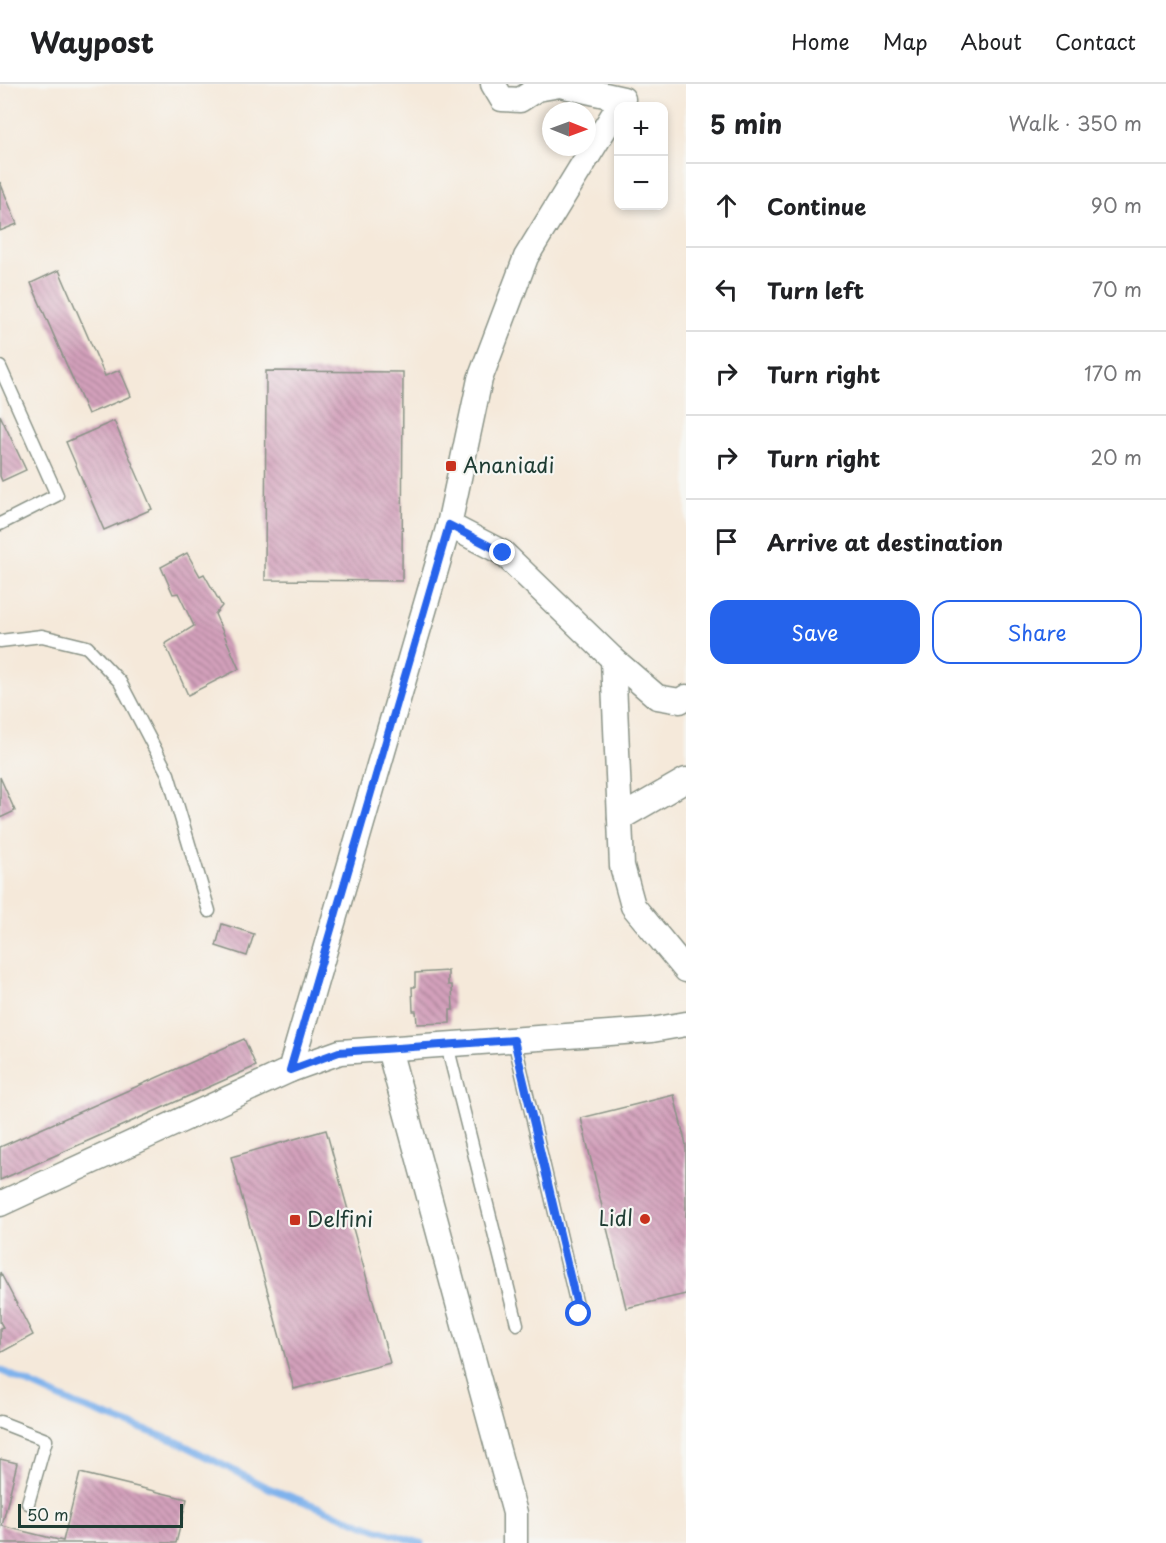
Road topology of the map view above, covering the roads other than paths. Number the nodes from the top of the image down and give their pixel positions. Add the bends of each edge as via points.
1 (493, 84) edge
2 (624, 99) edge
3 (0, 367) edge
4 (0, 524) edge
5 (449, 525) junction
6 (0, 641) edge
7 (613, 659) junction
8 (686, 697) edge
9 (686, 780) edge
10 (620, 818) junction
11 (209, 911) dead end
12 (686, 970) edge
13 (686, 1024) edge
14 (514, 1040) junction
15 (447, 1045) junction
16 (389, 1049) junction
17 (290, 1070) junction
18 (0, 1204) edge
19 (579, 1314) dead end
20 (517, 1324) dead end
21 (0, 1422) edge
22 (28, 1503) dead end
23 (515, 1543) edge

1 - 2 street via 502,99 520,100 537,89 560,85
2 - 5 street via 526,257 480,379
3 - 4 lane via 57,495
5 - 7 street via 503,553
5 - 17 street
6 - 11 lane via 42,636 87,647 120,682 168,774
7 - 8 street via 657,697 680,701
7 - 10 street
9 - 10 street
10 - 12 street via 622,866 633,906
13 - 14 street
14 - 15 street
14 - 19 lane
15 - 16 street
15 - 20 lane
16 - 17 street via 339,1052
16 - 23 street via 515,1513
17 - 18 street
21 - 22 lane via 46,1440

